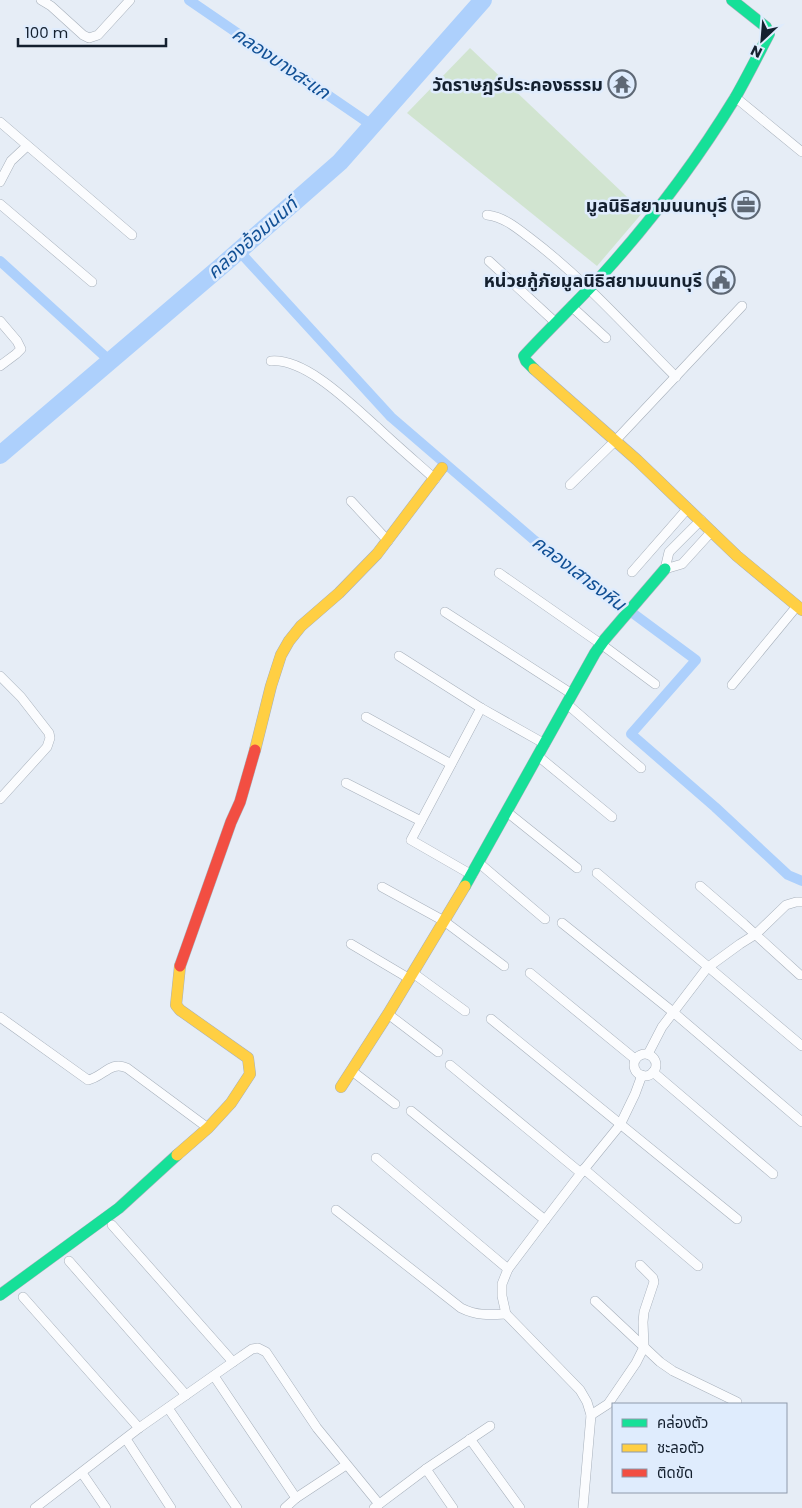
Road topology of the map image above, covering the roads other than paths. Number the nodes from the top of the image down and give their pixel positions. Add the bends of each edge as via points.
1 (41, 0) edge
2 (130, 0) edge
3 (732, 0) edge
4 (53, 3) edge
5 (735, 97) junction
6 (0, 122) edge
7 (27, 146) junction
8 (802, 152) edge
9 (0, 182) edge
10 (0, 204) edge
11 (487, 214) dead end
12 (132, 236) dead end
13 (489, 261) dead end
14 (92, 282) dead end
15 (588, 290) junction
16 (571, 306) junction
17 (742, 306) dead end
18 (0, 321) edge
19 (555, 322) junction
20 (606, 338) dead end
21 (271, 361) dead end
22 (0, 366) edge
23 (676, 377) junction
24 (615, 441) junction
25 (442, 468) dead end
26 (435, 479) junction
27 (570, 485) dead end
28 (351, 501) dead end
29 (688, 508) junction
30 (701, 520) junction
31 (712, 531) junction
32 (388, 541) junction
33 (665, 568) junction
34 (632, 572) dead end
35 (499, 574) dead end
36 (800, 608) edge
37 (445, 612) dead end
38 (601, 644) junction
39 (399, 656) dead end
40 (0, 676) edge
41 (656, 684) dead end
42 (732, 686) dead end
43 (570, 699) junction
44 (481, 708) junction
45 (366, 717) dead end
46 (545, 744) junction
47 (538, 756) junction
48 (451, 764) junction
49 (641, 768) dead end
50 (346, 783) dead end
51 (0, 799) edge
52 (507, 812) junction
53 (612, 817) dead end
54 (421, 821) junction
55 (479, 863) junction
56 (577, 868) dead end
57 (596, 873) dead end
58 (472, 876) junction
59 (700, 886) dead end
60 (382, 887) dead end
61 (802, 902) edge
62 (545, 919) dead end
63 (444, 921) junction
64 (562, 923) dead end
65 (756, 934) junction
66 (351, 944) dead end
67 (504, 966) dead end
68 (707, 968) junction
69 (530, 973) dead end
70 (800, 975) dead end
71 (411, 976) junction
72 (465, 1010) dead end
73 (673, 1012) junction
74 (388, 1014) junction
75 (0, 1017) edge
76 (491, 1019) dead end
77 (802, 1046) edge
78 (438, 1052) dead end
79 (648, 1054) junction
80 (635, 1059) junction
81 (450, 1064) dead end
82 (352, 1071) junction
83 (653, 1072) junction
84 (642, 1075) junction
85 (341, 1087) dead end
86 (395, 1104) dead end
87 (411, 1111) dead end
88 (802, 1122) edge
89 (620, 1125) junction
90 (208, 1128) junction
91 (376, 1158) dead end
92 (582, 1171) junction
93 (773, 1174) dead end
94 (336, 1210) dead end
95 (737, 1219) dead end
96 (544, 1220) junction
97 (112, 1225) dead end
98 (69, 1261) dead end
99 (640, 1265) dead end
100 (698, 1266) dead end
101 (508, 1269) junction
102 (0, 1295) edge
103 (23, 1297) dead end
104 (595, 1301) dead end
105 (506, 1314) junction
106 (644, 1347) junction
107 (233, 1362) junction
108 (214, 1376) junction
109 (186, 1395) junction
110 (737, 1402) dead end
111 (612, 1403) edge
112 (611, 1405) edge
113 (168, 1408) junction
114 (591, 1416) junction
115 (490, 1426) dead end
116 (139, 1428) junction
117 (126, 1439) junction
118 (470, 1439) junction
119 (346, 1465) junction
120 (426, 1469) junction
121 (82, 1473) junction
122 (296, 1498) junction
123 (381, 1505) edge
124 (38, 1507) edge
125 (106, 1508) edge
126 (171, 1508) edge
127 (237, 1508) edge
128 (285, 1508) edge
129 (453, 1508) edge
130 (520, 1508) edge
131 (583, 1508) edge

1 - 4 street
2 - 4 street via 98,35 89,38
3 - 5 street via 761,23 769,34
5 - 8 street
5 - 15 street via 660,206
6 - 7 street
7 - 9 street via 11,161
7 - 12 street
10 - 14 street
11 - 15 street via 504,220 549,252
13 - 19 street
15 - 16 street
15 - 23 street
16 - 19 street
16 - 20 street
17 - 23 street
18 - 22 street via 21,349
19 - 24 street via 526,352 525,359
21 - 26 street via 280,360 293,365 332,387
23 - 24 street
24 - 27 street
24 - 29 street
25 - 26 street
26 - 32 street
28 - 32 street
29 - 30 street
29 - 34 street
30 - 31 street
30 - 33 street via 669,552
31 - 33 street via 682,564
31 - 36 street
32 - 90 street via 339,593 301,626 281,655 246,785 179,969 176,1005 248,1058 250,1065 250,1074 231,1103
33 - 38 street
35 - 38 street
36 - 42 street
37 - 43 street
38 - 41 street
38 - 43 street
39 - 44 street
40 - 51 street via 30,708 50,738 47,747
43 - 46 street
43 - 49 street
44 - 46 street
44 - 48 street
45 - 48 street
46 - 47 street
47 - 52 street
47 - 53 street
48 - 54 street
50 - 54 street
52 - 55 street
52 - 56 street
54 - 58 street via 411,840
55 - 58 street
55 - 62 street
57 - 68 street
58 - 63 street
59 - 65 street
60 - 63 street
61 - 65 street via 786,905
63 - 67 street
63 - 71 street
64 - 73 street
65 - 68 street
65 - 70 street
66 - 71 street
68 - 73 street
68 - 77 street
69 - 80 street
71 - 72 street
71 - 74 street
73 - 79 street
73 - 88 street
74 - 78 street
74 - 82 street
75 - 90 street via 88,1080 122,1065
76 - 89 street
79 - 80 street
79 - 83 street via 656,1064
80 - 84 street via 634,1067
81 - 92 street
82 - 85 street
82 - 86 street
83 - 84 street
83 - 93 street
84 - 89 street
87 - 96 street
89 - 92 street
89 - 95 street
90 - 102 street via 119,1208
91 - 101 street
92 - 96 street
92 - 100 street
94 - 105 street via 462,1308 482,1315
96 - 101 street
97 - 107 street
98 - 109 street
99 - 106 street via 654,1282 642,1322
101 - 105 street via 502,1284
103 - 116 street
104 - 106 street
105 - 114 street via 580,1390
106 - 110 street via 673,1371
106 - 111 street
107 - 108 street
107 - 119 street via 252,1349 266,1352
108 - 109 street
108 - 122 street
109 - 113 street
112 - 114 street
113 - 116 street
113 - 127 street
114 - 131 street
115 - 118 street
116 - 117 street
117 - 121 street
117 - 126 street
118 - 120 street
118 - 130 street
119 - 122 street
119 - 123 street
120 - 123 street
120 - 129 street
121 - 124 street
121 - 125 street
122 - 128 street

